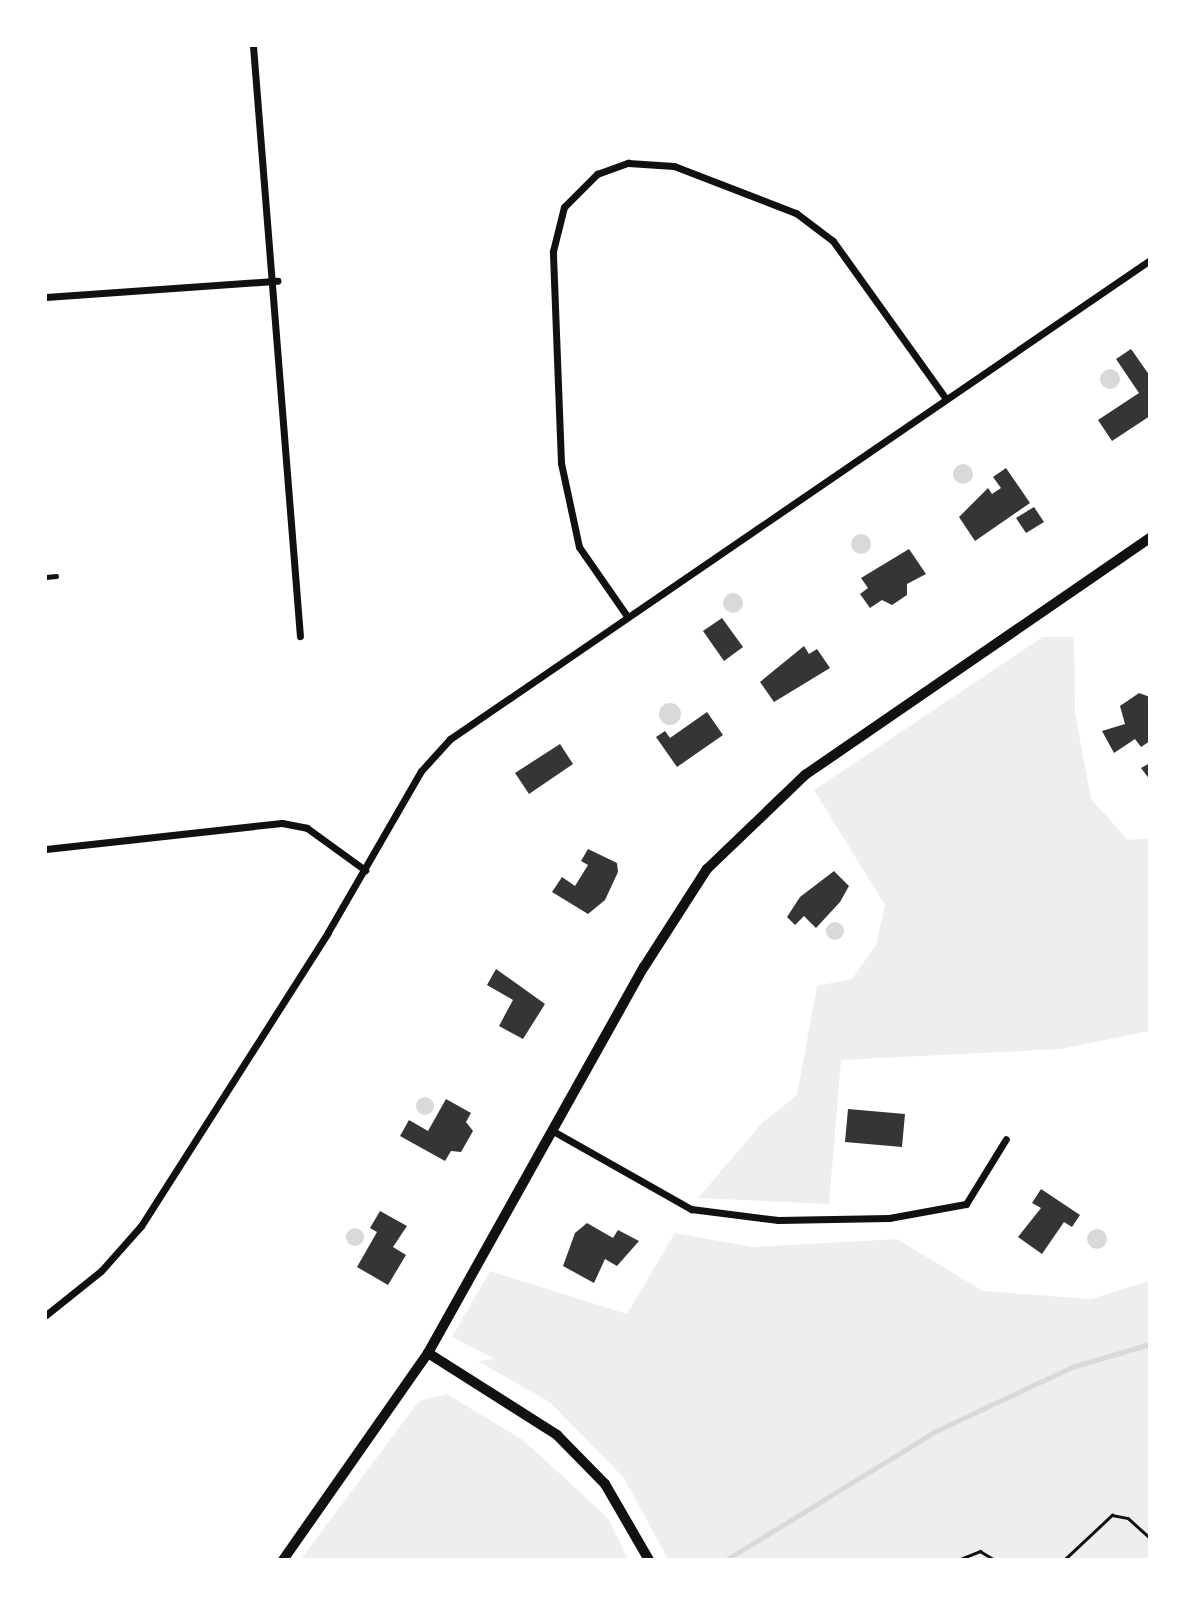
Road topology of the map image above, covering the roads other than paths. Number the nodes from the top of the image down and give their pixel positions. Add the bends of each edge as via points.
1 (253, 46) edge
2 (1150, 260) edge
3 (276, 281) junction
4 (46, 297) edge
5 (946, 399) junction
6 (1150, 538) edge
7 (56, 576) dead end
8 (46, 577) edge
9 (627, 616) junction
10 (300, 636) dead end
11 (46, 849) edge
12 (365, 870) junction
13 (553, 1130) junction
14 (1006, 1139) dead end
15 (46, 1315) edge
16 (428, 1353) junction
17 (283, 1559) edge
18 (649, 1559) edge

1 - 3 street
2 - 5 street
3 - 4 street
3 - 10 street
5 - 9 street
5 - 9 street via 833,241 796,212 674,166 628,163 597,174 564,207 553,251 561,463 579,547
6 - 13 street via 833,755 731,842 684,901
7 - 8 lane
9 - 12 street via 431,757
11 - 12 street via 296,824
12 - 15 street via 141,1226 101,1271
13 - 14 street via 691,1209 778,1220 889,1218 965,1204
13 - 16 street
16 - 17 street
16 - 18 street via 557,1435 605,1484

